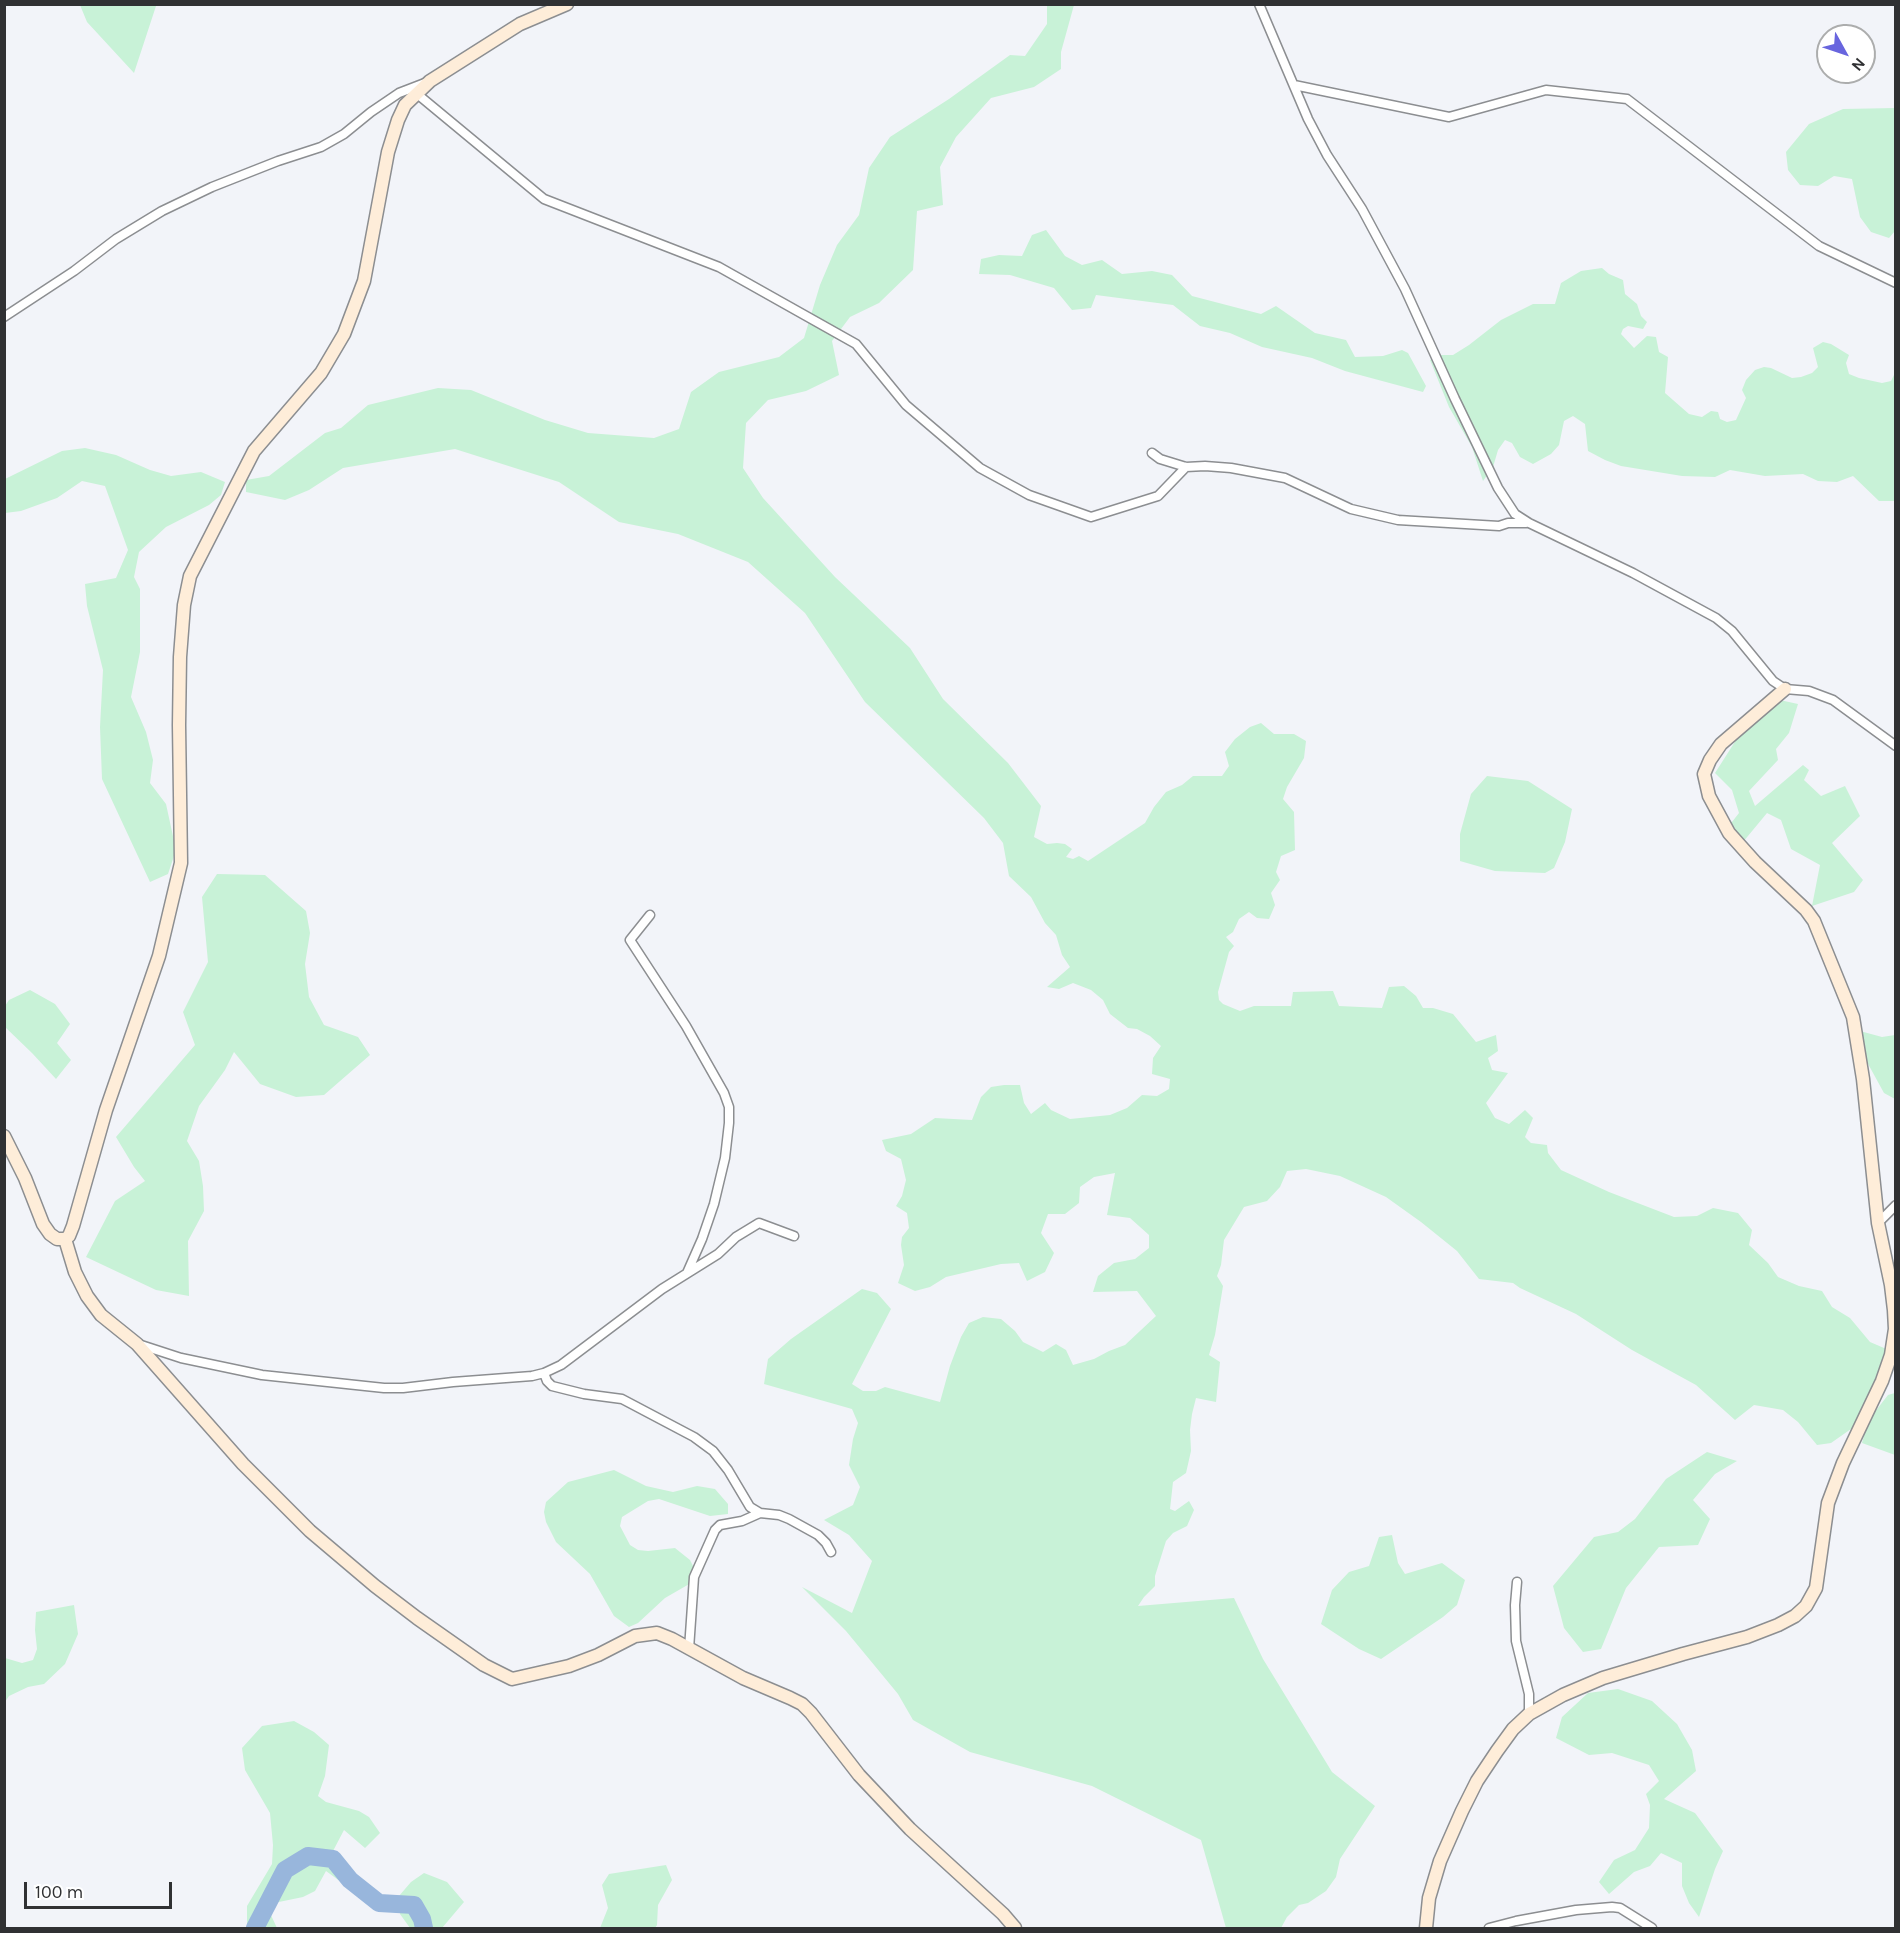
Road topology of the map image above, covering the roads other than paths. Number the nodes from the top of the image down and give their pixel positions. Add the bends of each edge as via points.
1 (567, 4) edge
2 (1259, 4) edge
3 (430, 81) junction
4 (1294, 85) junction
5 (416, 93) junction
6 (1896, 283) edge
7 (4, 317) edge
8 (1152, 453) dead end
9 (1186, 467) junction
10 (1529, 523) junction
11 (1785, 689) junction
12 (1896, 746) edge
13 (650, 915) dead end
14 (4, 1136) edge
15 (1896, 1205) edge
16 (1878, 1223) junction
17 (794, 1236) dead end
18 (65, 1239) junction
19 (687, 1273) junction
20 (137, 1344) junction
21 (544, 1374) junction
22 (760, 1513) junction
23 (831, 1552) dead end
24 (1517, 1582) dead end
25 (689, 1649) junction
26 (1529, 1714) junction
27 (1015, 1929) edge
28 (1426, 1929) edge
29 (1489, 1929) edge
30 (1652, 1929) edge

1 - 3 street via 520,24
2 - 4 street
3 - 5 street
3 - 7 street via 399,93 321,147 212,187 162,211
4 - 6 street via 1449,117 1546,90 1628,99 1819,246
4 - 10 street via 1327,155 1362,209 1405,289 1498,488 1515,514
5 - 9 street via 544,199 719,267 856,344 906,405 980,468 1029,495 1092,517 1158,496
5 - 18 street via 405,105 388,152 364,281 344,334 321,373 254,451 190,576 180,657 181,863 159,956 106,1110 73,1226
8 - 9 street
9 - 10 street via 1231,468 1285,478 1352,509 1398,519 1499,526
10 - 11 street via 1716,618 1732,631 1766,674
11 - 12 street via 1809,691 1833,700
11 - 16 street via 1721,744 1704,774 1709,796 1729,833 1814,921 1853,1017
13 - 19 street via 630,940 686,1026 729,1107 725,1158 714,1204
14 - 18 street via 43,1224 57,1239
15 - 16 street
16 - 26 street via 1894,1310 1891,1355 1828,1503 1816,1588 1806,1606 1778,1625 1603,1678
17 - 19 street via 759,1222
18 - 20 street via 87,1296 101,1315
19 - 21 street
20 - 21 street via 262,1375 384,1388
20 - 25 street via 243,1464 310,1531 408,1611 498,1674 512,1678 569,1666 647,1633 672,1639
21 - 22 street via 552,1386 622,1400 694,1437 713,1451 750,1507
22 - 23 street via 789,1519 818,1535
22 - 25 street via 715,1530 694,1578
24 - 26 street via 1516,1641 1529,1694
25 - 27 street via 802,1704 839,1752 910,1829
26 - 28 street via 1513,1729 1477,1781 1462,1811 1440,1861 1429,1898
29 - 30 street via 1575,1910 1612,1907

